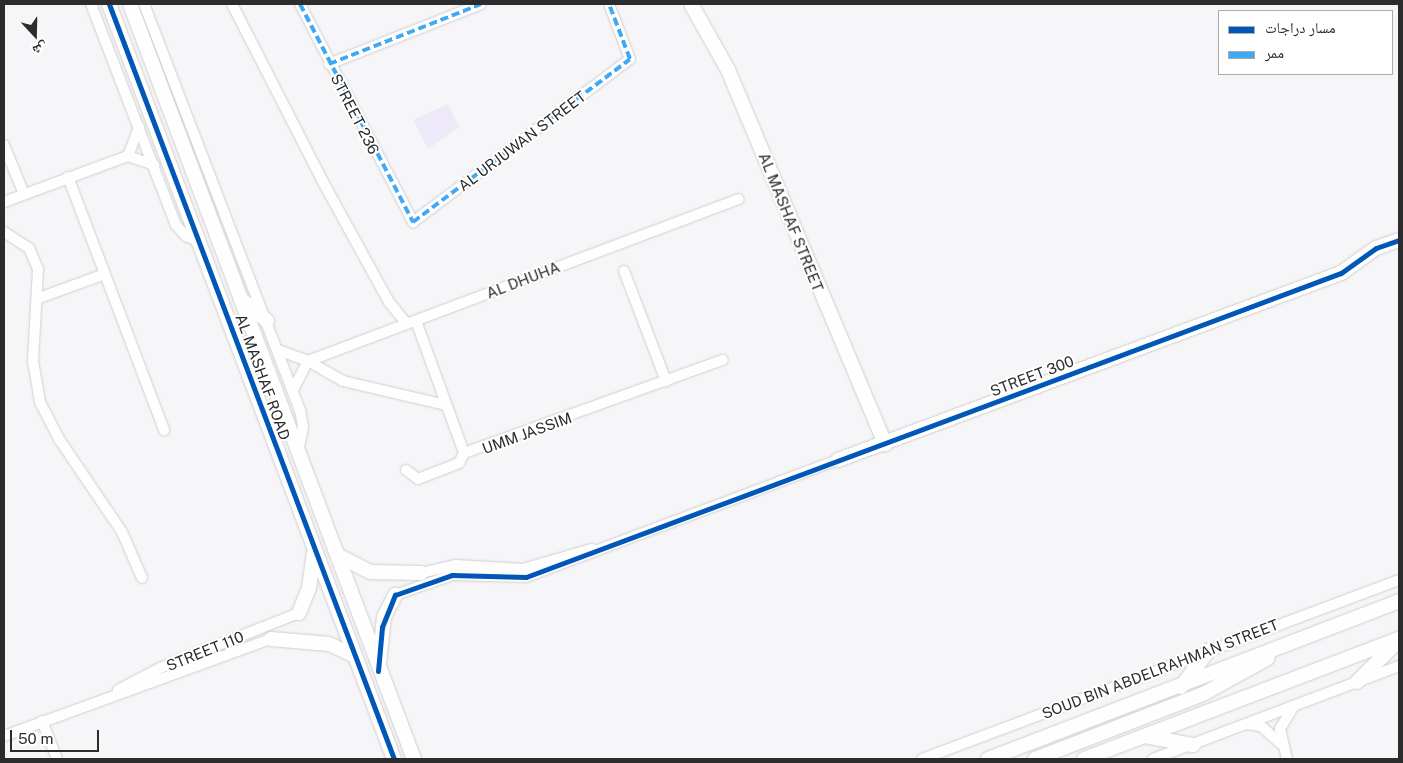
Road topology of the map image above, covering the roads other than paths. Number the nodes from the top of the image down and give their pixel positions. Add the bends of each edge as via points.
1 (91, 4) edge
2 (109, 4) edge
3 (130, 4) edge
4 (144, 4) edge
5 (232, 4) edge
6 (300, 4) edge
7 (481, 4) edge
8 (609, 4) edge
9 (694, 5) edge
10 (463, 7) edge
11 (329, 64) junction
12 (139, 127) junction
13 (4, 145) edge
14 (128, 156) junction
15 (154, 165) junction
16 (68, 177) junction
17 (24, 194) junction
18 (738, 199) dead end
19 (4, 202) edge
20 (413, 222) joint
21 (4, 232) edge
22 (1399, 240) edge
23 (199, 241) junction
24 (624, 271) dead end
25 (105, 274) junction
26 (39, 298) junction
27 (240, 298) junction
28 (266, 321) junction
29 (412, 322) junction
30 (278, 350) junction
31 (723, 360) dead end
32 (308, 361) junction
33 (666, 381) junction
34 (293, 390) junction
35 (445, 405) junction
36 (164, 430) dead end
37 (886, 444) junction
38 (298, 452) junction
39 (464, 453) junction
40 (838, 460) joint
41 (406, 470) dead end
42 (314, 548) junction
43 (593, 549) junction
44 (339, 556) junction
45 (421, 573) joint
46 (142, 578) dead end
47 (1399, 580) edge
48 (394, 595) joint
49 (1399, 601) edge
50 (299, 613) joint
51 (271, 639) joint
52 (1399, 639) edge
53 (1289, 643) junction
54 (1209, 650) junction
55 (353, 655) junction
56 (1399, 666) edge
57 (378, 671) junction
58 (1357, 682) junction
59 (1180, 688) junction
60 (113, 694) junction
61 (1293, 706) junction
62 (42, 721) junction
63 (1246, 724) junction
64 (4, 736) edge
65 (1144, 736) junction
66 (1281, 744) junction
67 (1193, 745) junction
68 (56, 759) edge
69 (394, 759) edge
70 (414, 759) edge
71 (922, 759) edge
72 (988, 759) edge
73 (1035, 759) edge
74 (1084, 759) edge
75 (1153, 759) edge
76 (1286, 759) edge

1 - 12 street
2 - 23 street, AL MASHAF ROAD
3 - 27 street, AL MASHAF ROAD
4 - 28 street, AL MASHAF ROAD
5 - 29 street via 389,302
6 - 11 street, STREET 236
7 - 10 street
8 - 20 street, AL URJUWAN STREET via 630,59
9 - 37 street, AL MASHAF STREET via 728,70
10 - 11 street
11 - 20 street, STREET 236
12 - 14 street
12 - 15 street
13 - 17 street
14 - 15 street
14 - 16 street
15 - 23 street via 176,225
16 - 17 street
16 - 25 street
17 - 19 street
18 - 29 street, AL DHUHA
21 - 26 street via 24,243 35,257
22 - 37 street, STREET 300 via 1376,248 1341,273
23 - 42 street, AL MASHAF ROAD
24 - 33 street
25 - 26 street
25 - 36 street
26 - 46 street via 33,361 40,402 59,439 122,532
27 - 28 street
27 - 38 street, AL MASHAF ROAD
28 - 30 street, AL MASHAF ROAD
29 - 32 street, AL DHUHA
29 - 35 street, UMM JASSIM
30 - 32 street
30 - 34 street, AL MASHAF ROAD
31 - 33 street, UMM JASSIM
32 - 34 street
32 - 35 street via 343,380
33 - 39 street, UMM JASSIM
34 - 38 street, AL MASHAF ROAD via 303,427
35 - 39 street, UMM JASSIM
37 - 40 street, STREET 300
38 - 44 street, AL MASHAF ROAD
39 - 41 street via 459,463 418,479
40 - 43 street, STREET 300
42 - 50 street via 309,588
42 - 55 street, AL MASHAF ROAD
43 - 45 street via 523,569 456,565
43 - 48 street via 526,577 452,575
44 - 45 street via 370,572
44 - 57 street, AL MASHAF ROAD
47 - 54 street, SOUD BIN ABDELRAHMAN STREET
48 - 57 street via 382,627
49 - 53 street, SOUD BIN ABDELRAHMAN STREET
50 - 60 street, STREET 110 via 151,672
51 - 55 street via 329,644
51 - 60 street, STREET 110 via 166,680
52 - 58 street
52 - 65 street
53 - 59 street, SOUD BIN ABDELRAHMAN STREET
53 - 73 street via 1203,694
54 - 59 street
54 - 71 street, SOUD BIN ABDELRAHMAN STREET
55 - 69 street, AL MASHAF ROAD
56 - 58 street
57 - 70 street, AL MASHAF ROAD
58 - 61 street
59 - 72 street, SOUD BIN ABDELRAHMAN STREET
60 - 62 street, STREET 110
61 - 63 street
61 - 66 street via 1280,729
62 - 64 street, STREET 110
62 - 68 street
63 - 66 street via 1261,726
63 - 67 street
65 - 67 street
65 - 74 street
66 - 76 street
67 - 75 street

